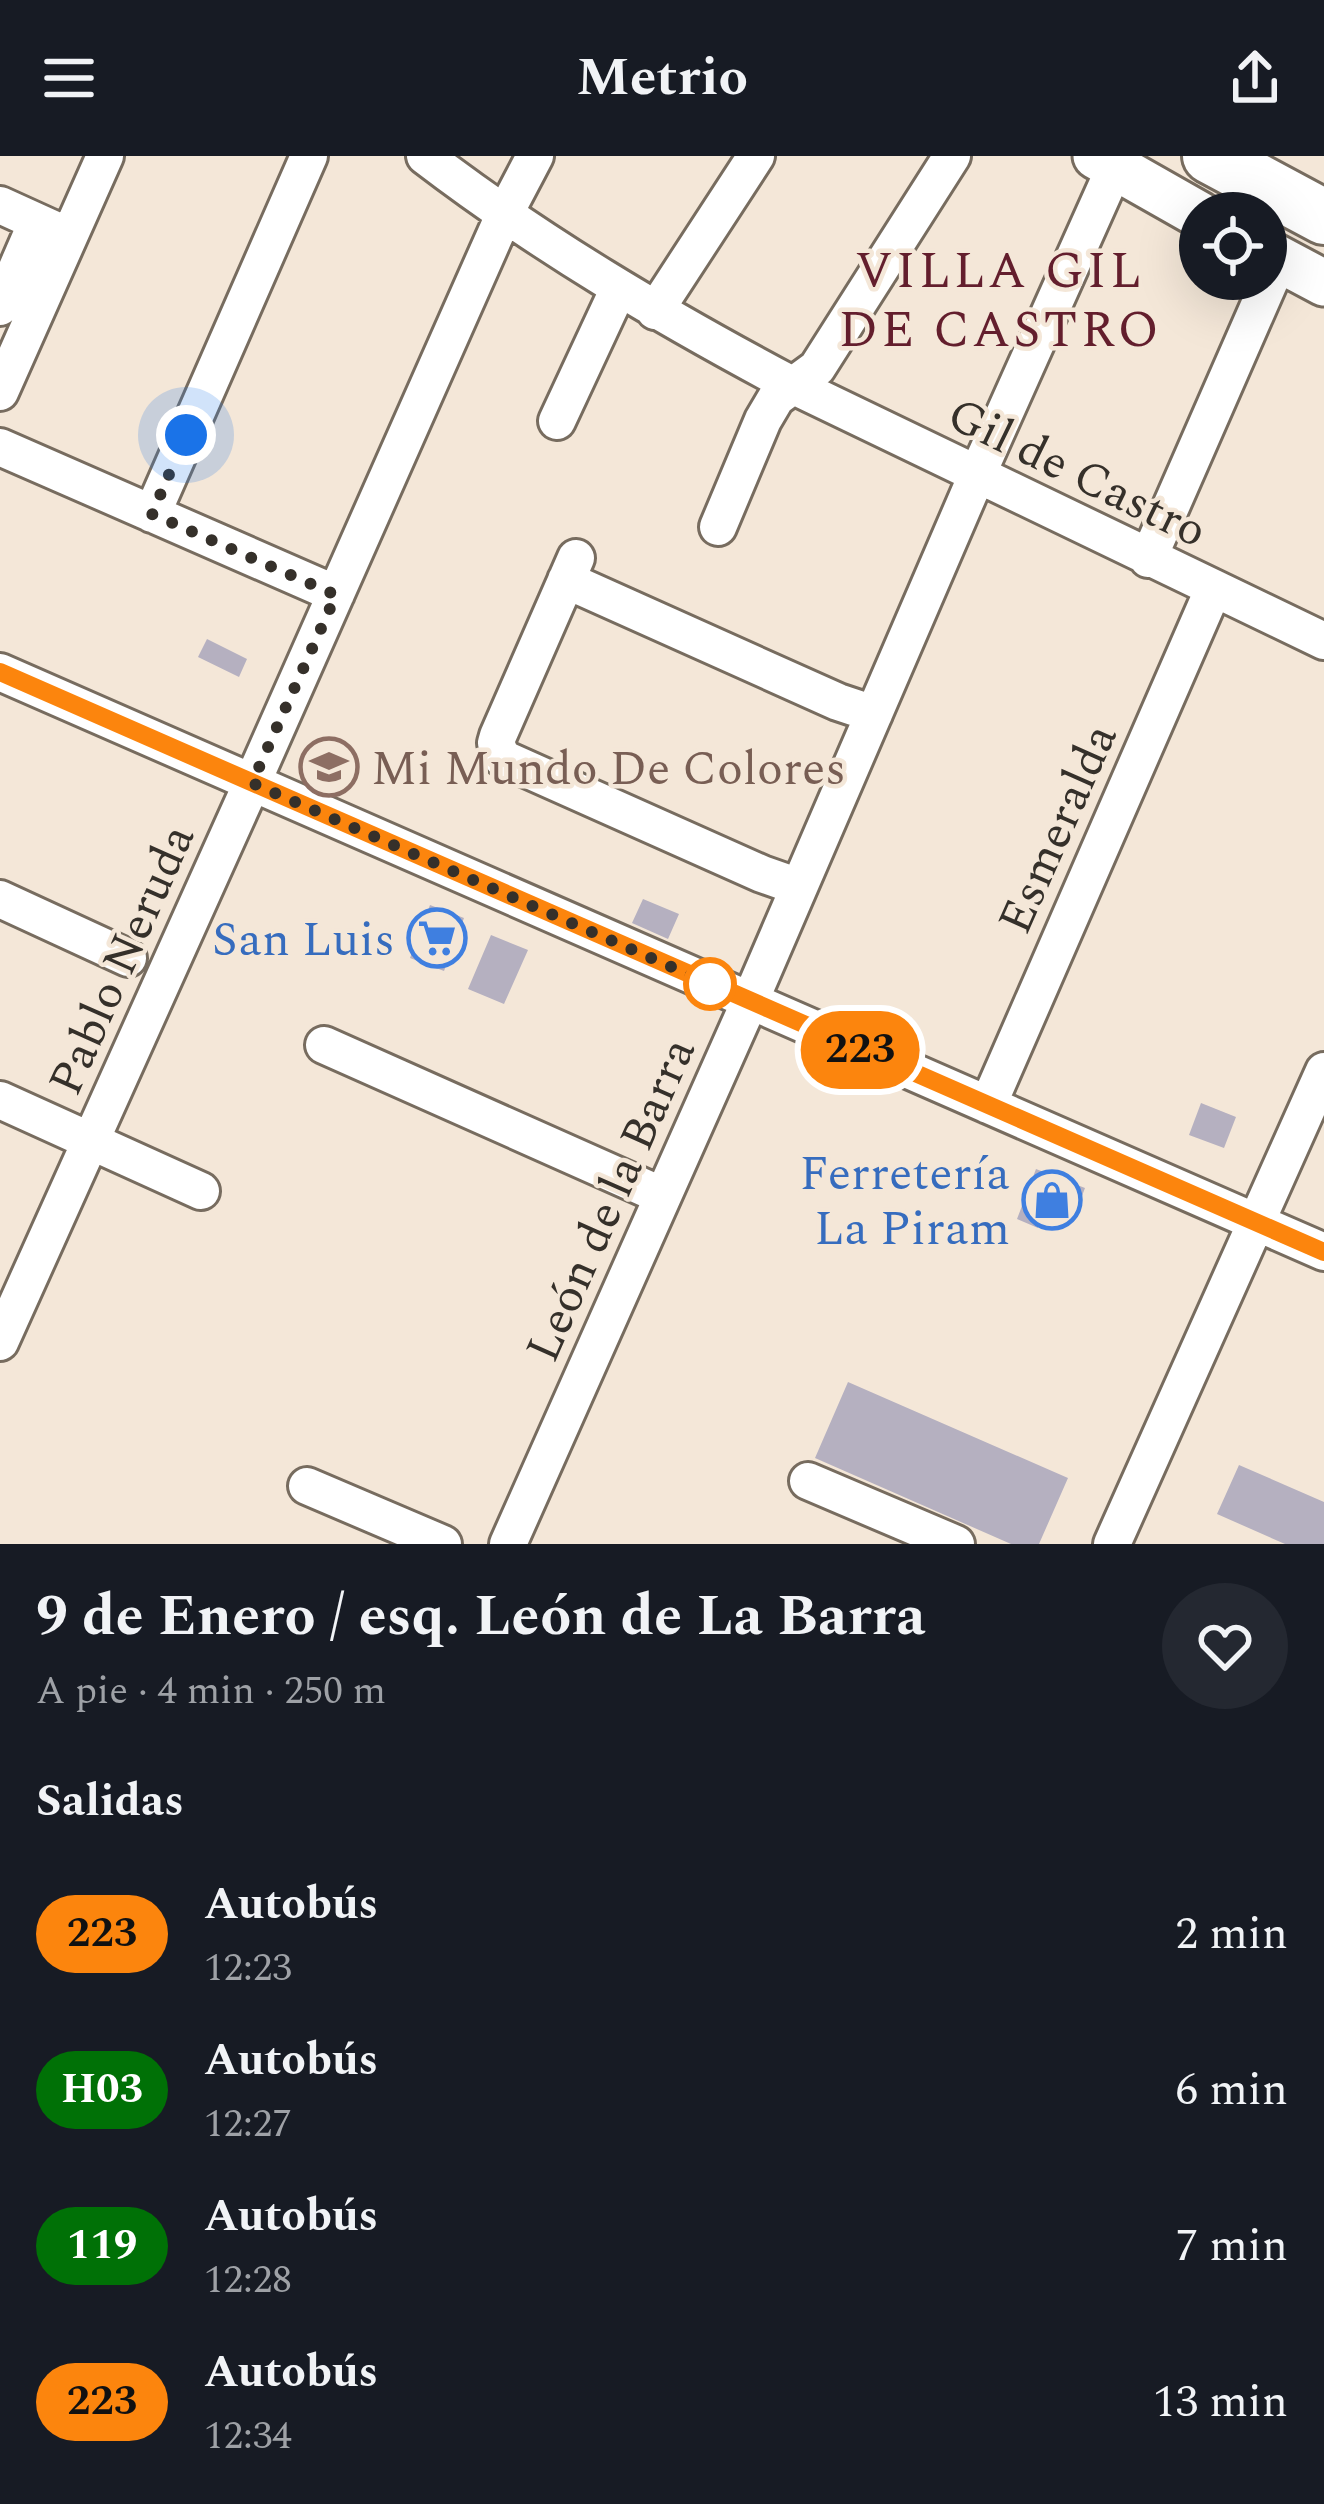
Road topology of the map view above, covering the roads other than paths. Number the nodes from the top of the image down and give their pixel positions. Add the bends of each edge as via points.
1 (105, 156) edge
2 (309, 156) edge
3 (424, 156) edge
4 (535, 156) edge
5 (756, 156) edge
6 (952, 156) edge
7 (1210, 156) edge
8 (1105, 161) edge
9 (1179, 203) edge
10 (0, 205) edge
11 (504, 215) junction
12 (1324, 217) edge
13 (53, 229) junction
14 (1287, 263) edge
15 (1324, 283) edge
16 (619, 288) junction
17 (1255, 300) edge
18 (0, 308) edge
19 (655, 311) junction
20 (792, 386) junction
21 (0, 392) edge
22 (557, 421) dead end
23 (0, 447) edge
24 (977, 475) junction
25 (152, 514) junction
26 (718, 527) dead end
27 (1148, 559) junction
28 (1213, 590) junction
29 (336, 595) junction
30 (1322, 634) edge
31 (0, 672) edge
32 (874, 714) junction
33 (252, 783) junction
34 (799, 886) junction
35 (0, 899) edge
36 (128, 958) dead end
37 (750, 1001) junction
38 (324, 1045) dead end
39 (1324, 1071) edge
40 (0, 1100) edge
41 (988, 1105) junction
42 (90, 1141) junction
43 (201, 1192) dead end
44 (663, 1196) junction
45 (1256, 1222) junction
46 (1324, 1252) edge
47 (5, 1318) edge
48 (808, 1481) dead end
49 (308, 1486) dead end
50 (523, 1540) edge
51 (443, 1544) edge
52 (956, 1544) edge
53 (1112, 1544) edge

1 - 13 street
2 - 25 street
3 - 11 street, Gil de Castro
4 - 11 street, Pablo Neruda
5 - 19 street
6 - 20 street via 817,368
7 - 12 highway
8 - 9 main road
8 - 24 street, León de la Barra
10 - 13 street
11 - 16 street, Gil de Castro
11 - 29 street, Pablo Neruda
13 - 18 street
13 - 21 street
14 - 15 main road
16 - 19 street, Gil de Castro
16 - 22 street
17 - 27 street
19 - 20 street, Gil de Castro
20 - 24 street, Gil de Castro
20 - 26 street via 763,420
23 - 25 street
24 - 27 street, Gil de Castro
24 - 32 street, León de la Barra
25 - 29 street
27 - 28 street, Gil de Castro
28 - 30 street, Gil de Castro
28 - 41 street, Esmeralda
29 - 33 street, Pablo Neruda
31 - 33 street
32 - 34 street, León de la Barra
32 - 34 street via 571,569 498,736 502,758
33 - 37 street
33 - 42 street, Pablo Neruda
34 - 37 street, León de la Barra
35 - 36 street
37 - 41 street
37 - 44 street, León de la Barra
38 - 44 street
39 - 45 street
40 - 42 street
41 - 45 street
42 - 43 street
42 - 47 street, Pablo Neruda
44 - 50 street, León de la Barra
45 - 46 street
45 - 53 street
48 - 52 street
49 - 51 street

